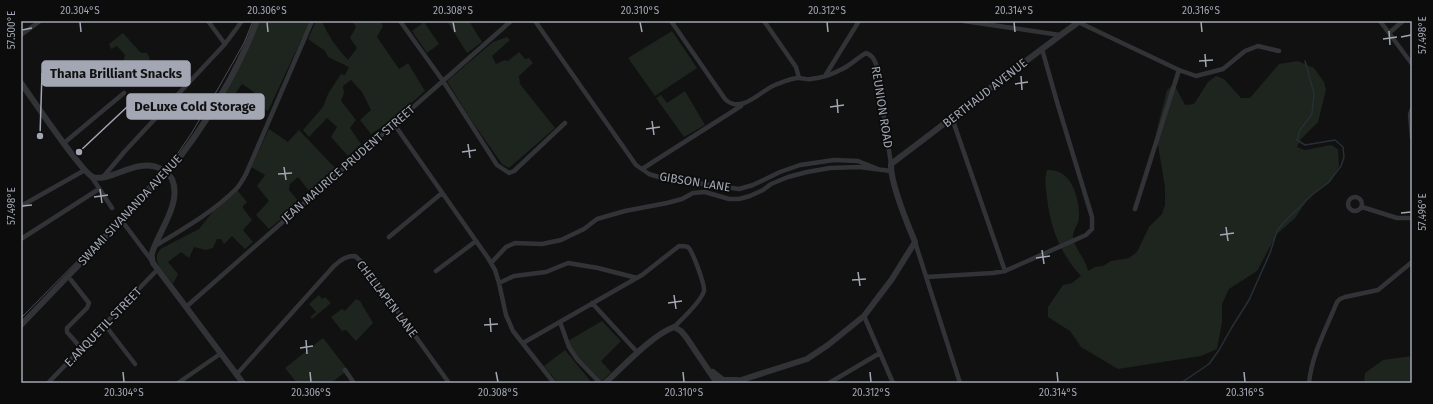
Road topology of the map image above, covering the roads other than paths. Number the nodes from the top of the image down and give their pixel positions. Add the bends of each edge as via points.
1 (40, 21) edge
2 (208, 21) edge
3 (242, 21) edge
4 (257, 21) edge
5 (312, 21) edge
6 (400, 21) edge
7 (511, 21) edge
8 (535, 21) edge
9 (671, 21) edge
10 (764, 21) edge
11 (859, 21) edge
12 (964, 21) edge
13 (1380, 21) edge
14 (1403, 21) edge
15 (1079, 22) edge
16 (1389, 33) junction
17 (21, 35) edge
18 (1060, 35) junction
19 (225, 44) junction
20 (1042, 49) junction
21 (1279, 51) dead end
22 (1412, 64) edge
23 (1179, 70) junction
24 (824, 77) junction
25 (799, 78) junction
26 (443, 81) junction
27 (21, 83) edge
28 (124, 93) dead end
29 (742, 105) junction
30 (1412, 109) edge
31 (952, 118) junction
32 (565, 123) dead end
33 (394, 124) junction
34 (1412, 138) edge
35 (64, 143) junction
36 (891, 167) junction
37 (642, 169) junction
38 (878, 169) junction
39 (85, 170) junction
40 (167, 173) junction
41 (90, 176) junction
42 (104, 176) junction
43 (99, 189) junction
44 (442, 192) junction
45 (21, 206) edge
46 (1362, 207) dead end
47 (112, 208) dead end
48 (1135, 209) dead end
49 (1412, 218) edge
50 (125, 225) dead end
51 (389, 237) dead end
52 (21, 239) edge
53 (476, 241) junction
54 (915, 242) junction
55 (155, 246) junction
56 (1412, 262) edge
57 (153, 263) junction
58 (490, 263) junction
59 (158, 270) junction
60 (436, 271) dead end
61 (1004, 271) junction
62 (926, 277) junction
63 (636, 278) junction
64 (71, 280) dead end
65 (499, 283) junction
66 (592, 303) junction
67 (186, 307) junction
68 (864, 316) junction
69 (560, 322) junction
70 (21, 325) edge
71 (105, 325) junction
72 (674, 327) junction
73 (523, 343) junction
74 (82, 348) junction
75 (638, 353) junction
76 (880, 353) junction
77 (220, 354) junction
78 (135, 364) dead end
79 (708, 369) junction
80 (345, 370) dead end
81 (236, 375) junction
82 (739, 380) junction
83 (724, 381) edge
84 (241, 382) edge
85 (48, 383) edge
86 (178, 383) edge
87 (354, 383) edge
88 (449, 383) edge
89 (554, 383) edge
90 (600, 383) edge
91 (605, 383) edge
92 (717, 383) edge
93 (732, 383) edge
94 (829, 383) edge
95 (893, 383) edge
96 (960, 383) edge
97 (1309, 383) edge

1 - 17 street
2 - 19 street
3 - 19 street
4 - 40 street, SWAMI SIVANANDA AVENUE via 250,40 214,106
5 - 55 street via 246,174 237,188 212,209
6 - 26 street
7 - 26 street, JEAN MAURICE PRUDENT STREET
8 - 37 street, GIBSON LANE via 616,139
9 - 29 street via 729,104
10 - 25 street via 796,67
11 - 24 street
12 - 18 street
13 - 16 street
14 - 16 street
15 - 18 street, BERTHAUD AVENUE
15 - 23 street
16 - 22 street
18 - 20 street, BERTHAUD AVENUE
19 - 42 street via 124,151
20 - 31 street, BERTHAUD AVENUE
20 - 61 street via 1092,217 1092,229 1086,235
21 - 23 street via 1258,46 1245,51 1223,69 1196,76
23 - 48 street
24 - 25 street, REUNION ROAD
24 - 36 street, REUNION ROAD via 840,71 866,53 874,59 879,75
25 - 29 street, REUNION ROAD via 774,85
26 - 32 street via 497,165 509,173
26 - 33 street, JEAN MAURICE PRUDENT STREET
27 - 35 street
28 - 35 street
29 - 37 street, REUNION ROAD
30 - 34 street
31 - 36 street, BERTHAUD AVENUE
31 - 61 street
33 - 44 street
33 - 67 street, JEAN MAURICE PRUDENT STREET
35 - 39 street
36 - 38 street
36 - 54 street
37 - 38 street, GIBSON LANE via 662,178 739,189 800,165 834,160 858,161
38 - 58 street via 830,168 807,172 782,179 739,199 704,192 693,193 597,219 584,229 561,240 542,244 515,243 506,247
39 - 41 street
39 - 45 street
40 - 42 street via 154,166 144,166
40 - 55 street via 172,179 175,195
40 - 70 street, SWAMI SIVANANDA AVENUE
41 - 42 street
41 - 43 street
43 - 47 street
43 - 52 street
44 - 51 street
44 - 53 street
46 - 49 street via 1397,218
50 - 57 street
53 - 58 street
53 - 60 street
54 - 62 street
54 - 68 street
55 - 57 street via 151,253
56 - 97 street via 1378,290 1345,297 1337,302 1314,356
57 - 59 street
58 - 65 street
59 - 67 street
59 - 71 street, E.ANQUETIL STREET
61 - 62 street
62 - 96 street
63 - 65 street via 568,263 546,272 514,276
63 - 66 street
63 - 72 street via 679,246 687,247 691,252 704,291
64 - 74 street via 90,303 67,328 67,332
65 - 73 street via 506,316 513,331
66 - 69 street
66 - 75 street
67 - 77 street
68 - 76 street
68 - 82 street via 807,360
69 - 73 street
69 - 90 street via 576,359
71 - 74 street, E.ANQUETIL STREET
71 - 78 street
72 - 75 street via 661,333
72 - 79 street via 686,337
73 - 89 street
74 - 85 street, E.ANQUETIL STREET
75 - 91 street
76 - 94 street
76 - 95 street
77 - 81 street
77 - 86 street
79 - 83 street
79 - 92 street
80 - 87 street
81 - 84 street
81 - 88 street, CHELLAPEN LANE via 334,266 343,258 356,256
82 - 83 street
82 - 93 street

